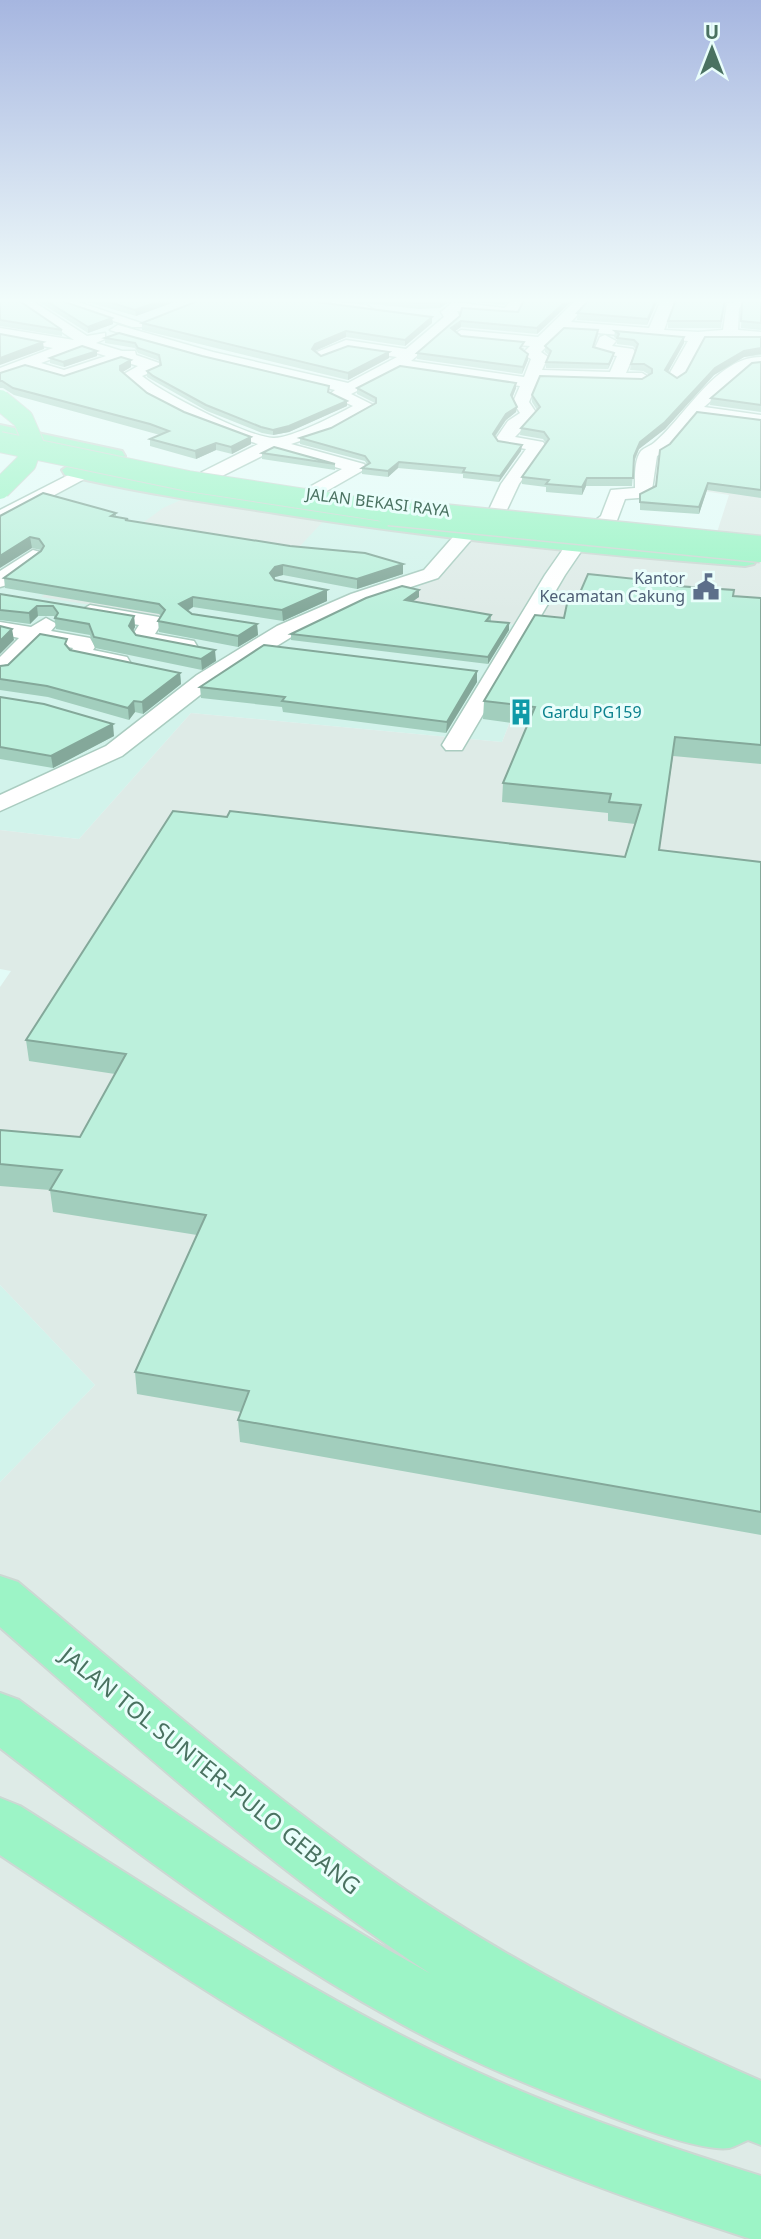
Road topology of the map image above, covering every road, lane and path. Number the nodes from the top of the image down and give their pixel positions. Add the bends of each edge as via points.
1 (5, 404) edge
2 (179, 404) edge
3 (367, 404) edge
4 (523, 404) edge
5 (697, 404) edge
6 (691, 410) junction
7 (761, 420) edge
8 (0, 431) edge
9 (48, 441) junction
10 (270, 445) junction
11 (4, 453) edge
12 (84, 472) junction
13 (208, 475) junction
14 (0, 489) edge
15 (46, 493) junction
16 (311, 494) junction
17 (0, 509) edge
18 (495, 516) junction
19 (0, 518) edge
20 (595, 527) junction
21 (467, 533) junction
22 (761, 541) edge
23 (575, 546) junction
24 (761, 550) edge
25 (33, 556) edge
26 (761, 561) edge
27 (321, 591) edge
28 (4, 592) edge
29 (358, 598) junction
30 (48, 604) edge
31 (72, 608) edge
32 (0, 628) edge
33 (37, 635) junction
34 (254, 643) junction
35 (302, 651) edge
36 (142, 667) edge
37 (0, 669) edge
38 (468, 672) edge
39 (175, 674) edge
40 (496, 675) junction
41 (205, 680) junction
42 (454, 745) dead end
43 (0, 804) edge
44 (0, 1597) edge
45 (0, 1717) edge
46 (0, 1824) edge
47 (761, 2115) edge
48 (761, 2209) edge

1 - 14 highway, bridge via 23,419 33,442 26,463
2 - 10 street
3 - 10 street via 324,427
4 - 18 street via 529,414 504,440 537,446 510,484
5 - 6 street
6 - 7 street
6 - 20 street via 649,453 644,493 618,494 609,519
8 - 9 highway, JALAN BEKASI RAYA
9 - 11 highway
9 - 13 highway, JALAN BEKASI RAYA
10 - 13 street
10 - 16 street via 358,468
11 - 12 highway, JALAN BEKASI RAYA
11 - 24 highway, bridge via 209,486 547,530
12 - 15 street
12 - 21 highway, JALAN BEKASI RAYA via 266,507
13 - 16 highway, JALAN BEKASI RAYA
15 - 17 street
15 - 19 street
16 - 18 highway, JALAN BEKASI RAYA
18 - 20 highway, JALAN BEKASI RAYA
20 - 22 highway, JALAN BEKASI RAYA
20 - 23 street
21 - 23 highway, JALAN BEKASI RAYA
21 - 29 street via 431,574
23 - 26 highway, JALAN BEKASI RAYA
23 - 40 street
25 - 28 street
27 - 29 street
29 - 34 street
30 - 33 street via 60,607
31 - 34 street via 152,621 145,639
32 - 33 street
33 - 36 street via 82,643 80,654
33 - 37 street
34 - 35 street
34 - 41 street
38 - 40 street
39 - 41 street
40 - 42 street
41 - 43 street via 126,729 114,751
44 - 47 highway, JALAN TOL SUNTER–PULO GEBANG via 290,1840 409,1925 565,2020
45 - 47 highway via 230,1884 409,1995 511,2045 645,2097 707,2113
46 - 48 highway via 256,1986 428,2081 579,2147

